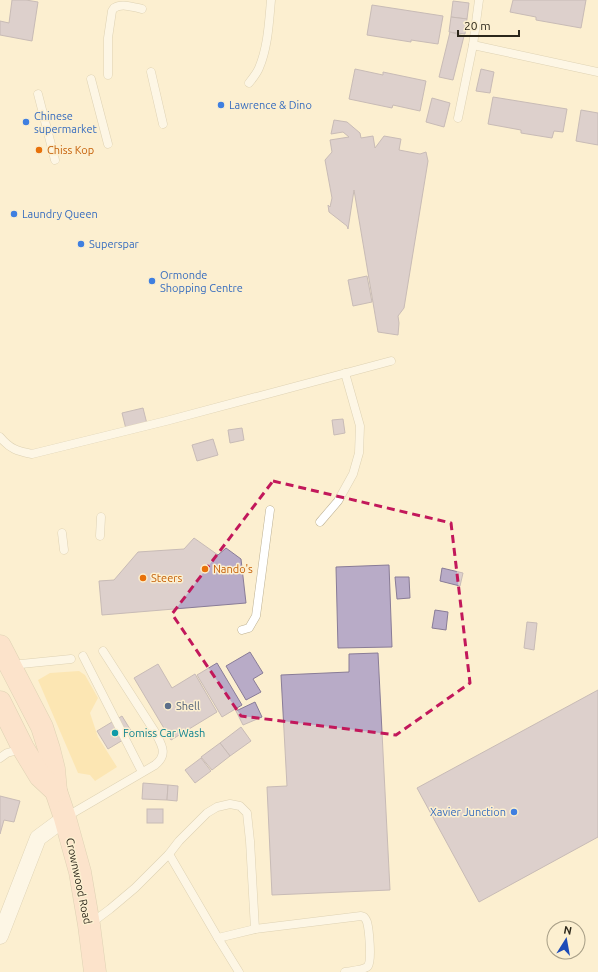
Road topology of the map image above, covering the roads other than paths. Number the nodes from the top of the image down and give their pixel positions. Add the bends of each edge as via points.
1 (271, 0) edge
2 (479, 0) edge
3 (142, 9) dead end
4 (473, 45) junction
5 (151, 72) dead end
6 (598, 72) edge
7 (108, 74) dead end
8 (91, 79) dead end
9 (249, 83) dead end
10 (38, 94) dead end
11 (458, 118) dead end
12 (162, 124) dead end
13 (108, 144) dead end
14 (55, 160) dead end
15 (391, 361) dead end
16 (345, 373) junction
17 (0, 437) edge
18 (270, 510) dead end
19 (101, 517) dead end
20 (320, 522) dead end
21 (62, 533) dead end
22 (100, 536) dead end
23 (64, 550) dead end
24 (242, 630) dead end
25 (0, 646) edge
26 (103, 651) dead end
27 (83, 656) dead end
28 (71, 659) dead end
29 (10, 665) junction
30 (0, 702) edge
31 (23, 748) junction
32 (0, 758) edge
33 (142, 772) junction
34 (56, 791) junction
35 (65, 818) junction
36 (169, 854) junction
37 (89, 924) junction
38 (255, 929) junction
39 (0, 936) edge
40 (218, 938) junction
41 (95, 972) edge
42 (239, 972) edge
43 (344, 972) edge

1 - 9 lane via 263,55 259,68
2 - 4 lane
3 - 7 lane via 121,6 112,11 108,38
4 - 6 lane
4 - 11 lane
5 - 12 lane
8 - 13 lane
10 - 14 lane
15 - 16 lane
16 - 17 lane via 32,454 17,451
16 - 20 lane via 360,426 359,453 353,474 338,501
18 - 24 lane via 256,616 249,628
19 - 22 lane
21 - 23 lane
25 - 29 main road, Crownwood Road
26 - 33 lane via 162,746 162,758
27 - 33 lane
28 - 29 lane
29 - 34 main road, Crownwood Road via 42,726 54,769
30 - 31 main road, Crownwood Road
31 - 32 lane
31 - 34 main road, Crownwood Road via 40,776
33 - 35 lane
34 - 35 main road, Crownwood Road
35 - 37 main road, Crownwood Road via 80,872
35 - 39 street via 38,838
36 - 37 lane via 135,888
36 - 38 lane via 179,840 207,813 223,805 240,806 248,818
36 - 40 lane
37 - 41 main road, Crownwood Road
38 - 40 lane
38 - 43 lane via 363,916 368,927 370,962 363,969
40 - 42 lane

